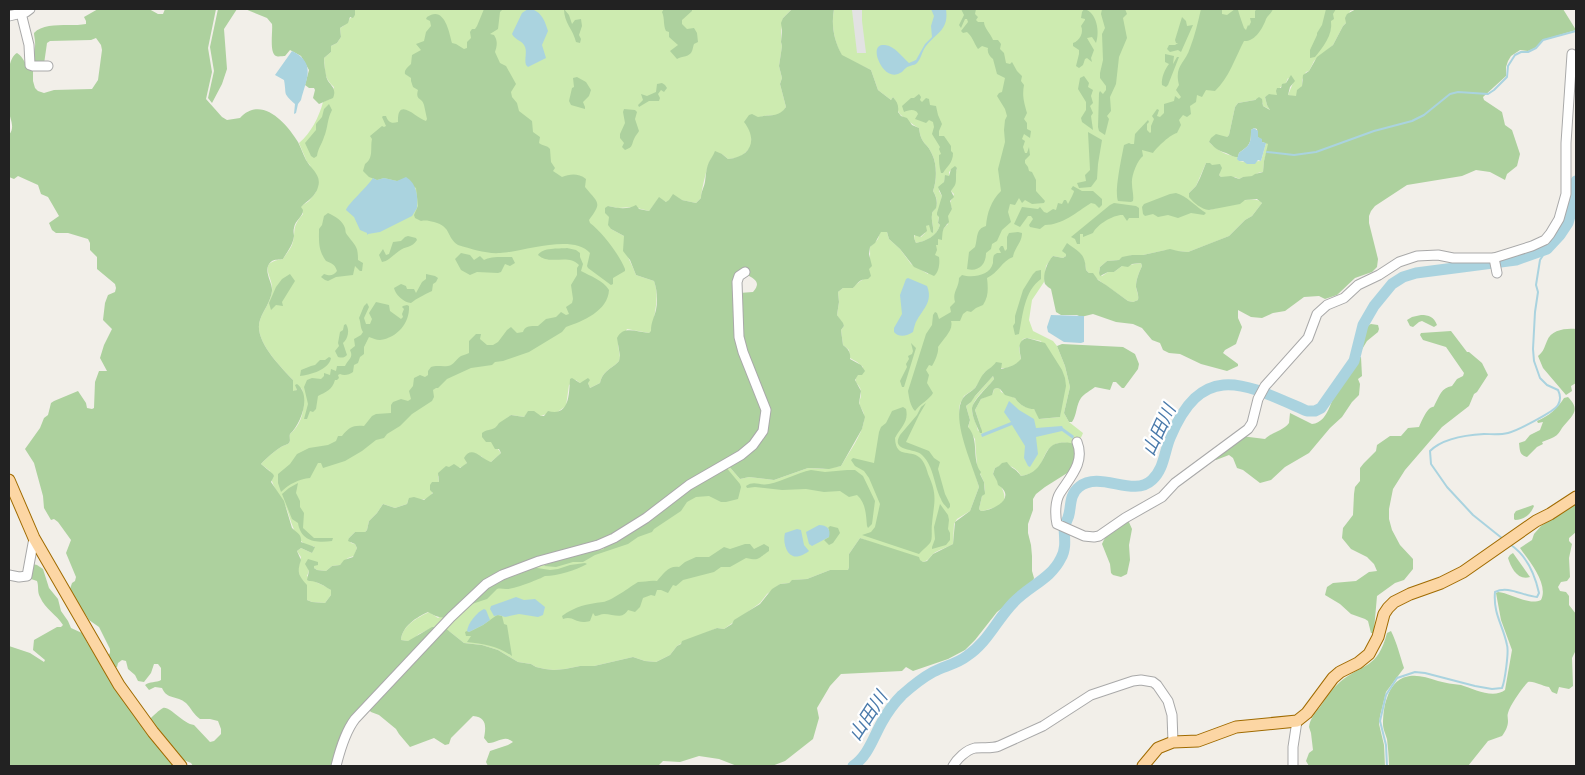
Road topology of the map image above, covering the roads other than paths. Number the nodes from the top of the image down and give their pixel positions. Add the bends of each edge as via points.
1 (39, 9) edge
2 (28, 10) edge
3 (9, 16) edge
4 (1572, 54) dead end
5 (48, 66) dead end
6 (1494, 259) junction
7 (745, 272) dead end
8 (1497, 273) dead end
9 (1077, 442) dead end
10 (9, 480) edge
11 (1576, 497) edge
12 (34, 538) junction
13 (9, 575) edge
14 (1297, 721) junction
15 (1173, 742) junction
16 (181, 766) edge
17 (336, 766) edge
18 (953, 766) edge
19 (1143, 766) edge
20 (1294, 766) edge

1 - 2 street
2 - 3 street
2 - 5 street via 30,65
4 - 6 street via 1566,194 1559,219 1544,240
6 - 8 street
6 - 9 street via 1438,255 1406,259 1363,282 1344,298 1327,305 1317,314 1308,338 1265,386 1248,428 1175,483 1162,497 1099,536 1088,537 1057,524 1060,494 1079,461
7 - 17 street via 738,276 737,282 738,337 766,410 759,438 748,451 689,485 624,533 598,545 538,561 486,584 355,719
10 - 12 main road
11 - 14 main road via 1455,576 1402,597 1388,608 1369,654 1333,678 1308,713
12 - 13 street via 26,576
12 - 16 main road via 119,685
14 - 15 main road via 1236,727 1198,741
14 - 20 street
15 - 18 street via 1168,701 1153,682 1137,680 1091,696 1043,726 999,746 974,749
15 - 19 main road via 1158,748

